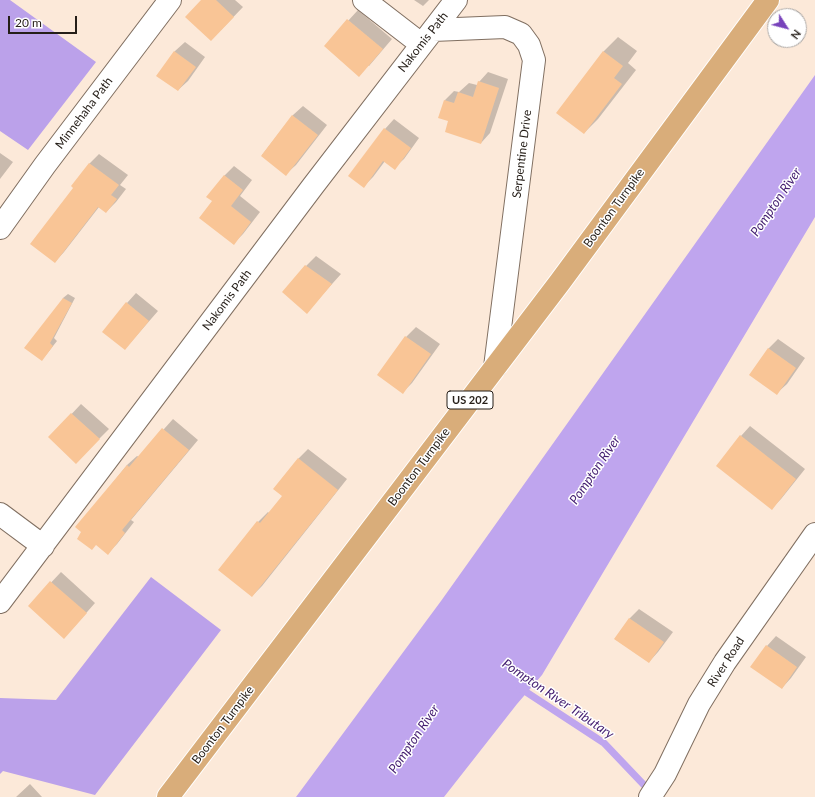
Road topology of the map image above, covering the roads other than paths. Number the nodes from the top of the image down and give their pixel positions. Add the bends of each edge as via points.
1 (170, 0) edge
2 (364, 0) edge
3 (456, 0) edge
4 (768, 0) edge
5 (427, 37) junction
6 (0, 228) edge
7 (495, 366) junction
8 (0, 514) edge
9 (815, 534) edge
10 (43, 546) junction
11 (0, 602) edge
12 (168, 797) edge
13 (650, 797) edge

1 - 6 street, Minnehaha Path
2 - 5 street
3 - 5 street, Nakomis Path
4 - 7 main road, Boonton Turnpike / US 202
5 - 7 street, Serpentine Drive via 504,27 521,34 529,45 534,60
5 - 10 street, Nakomis Path
7 - 12 main road, Boonton Turnpike / US 202
8 - 10 street
9 - 13 street, River Road via 725,662 699,704 665,774
10 - 11 street, Nakomis Path

